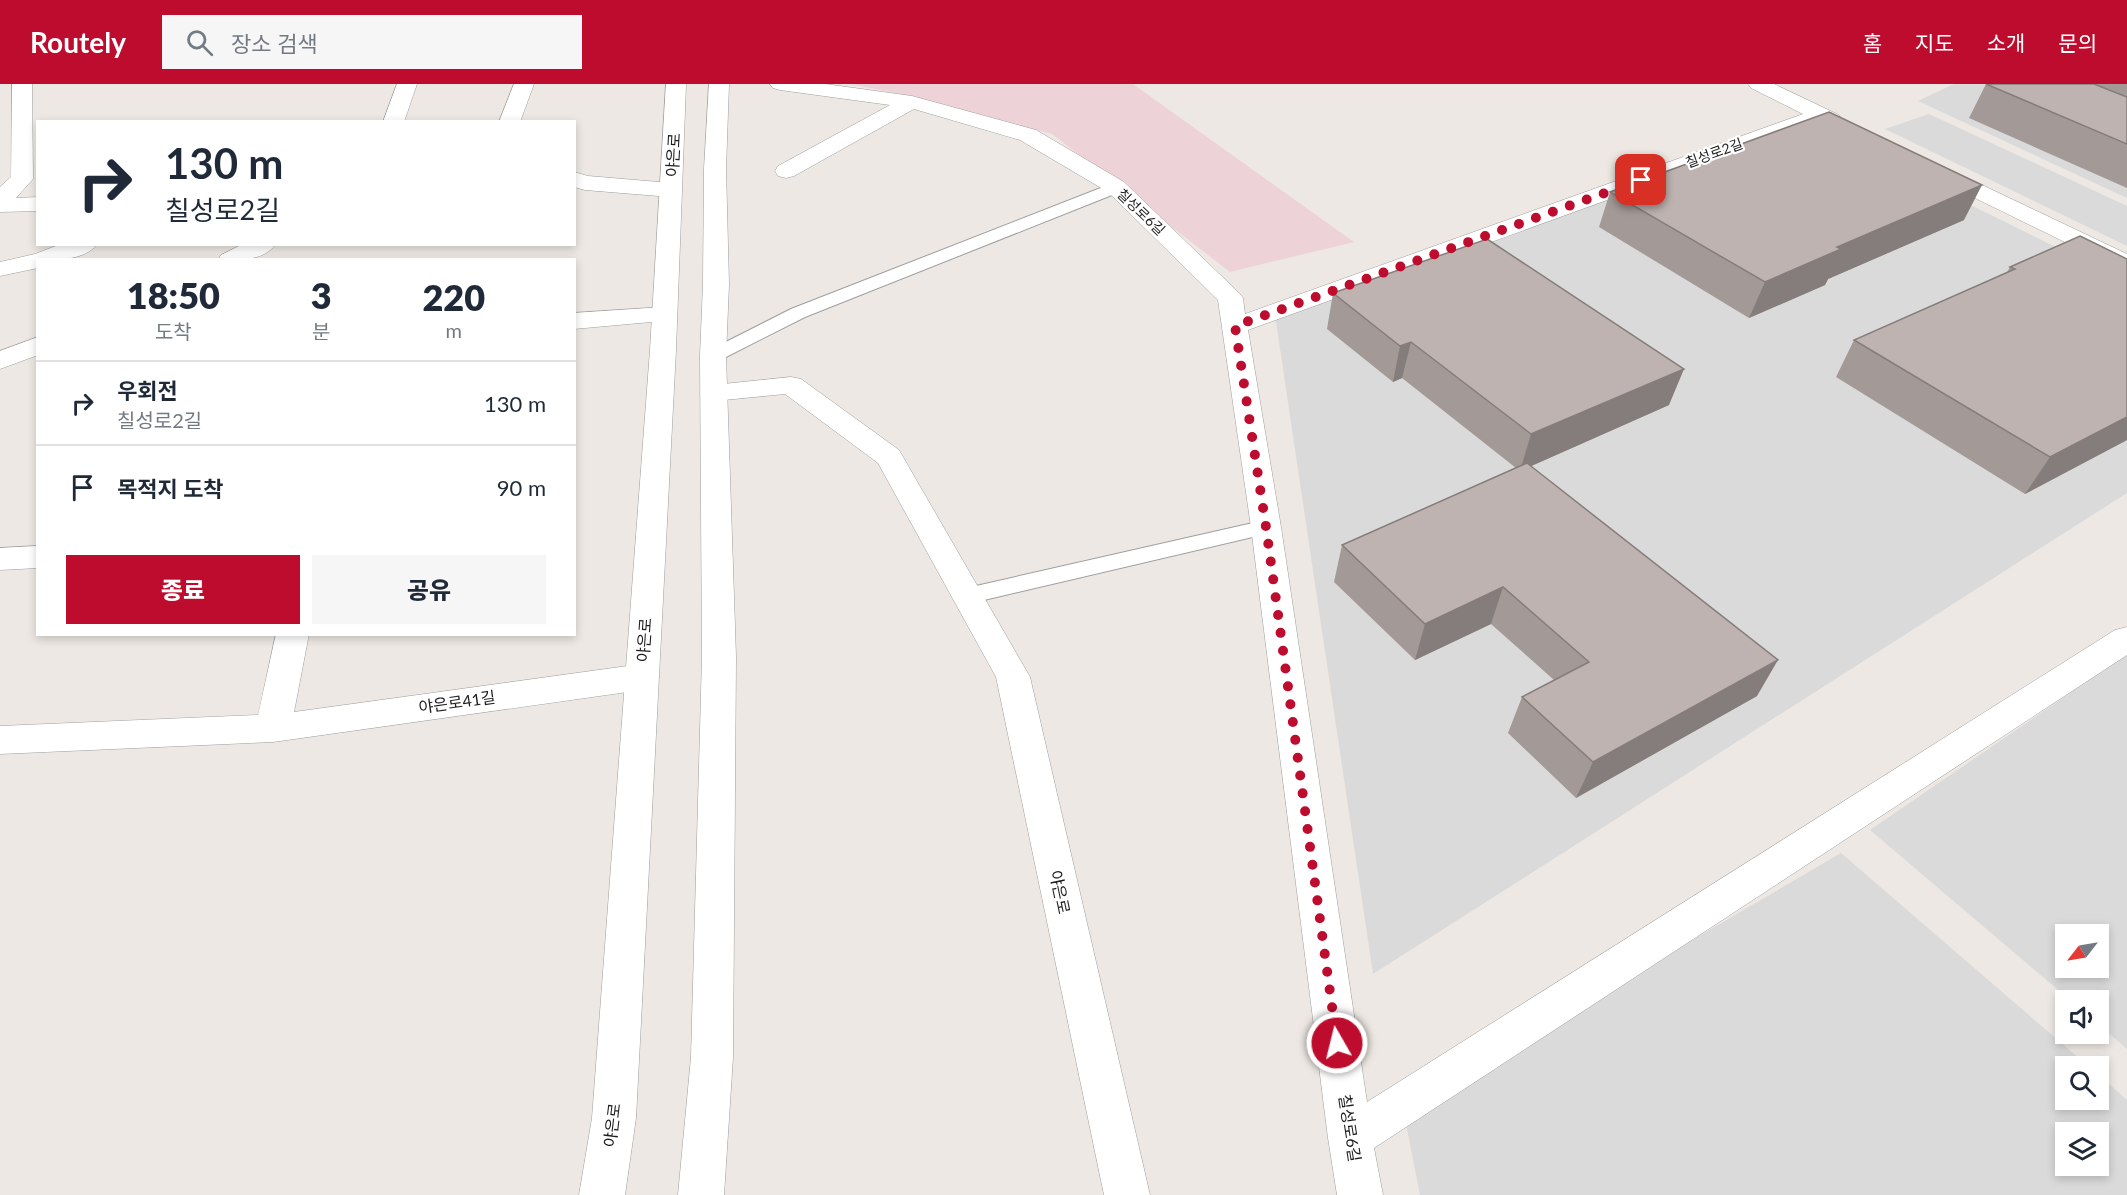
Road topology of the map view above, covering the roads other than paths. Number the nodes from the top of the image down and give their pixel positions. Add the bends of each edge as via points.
1 (22, 84) edge
2 (407, 84) edge
3 (524, 84) edge
4 (676, 84) edge
5 (719, 84) edge
6 (780, 84) edge
7 (1758, 84) edge
8 (912, 102) junction
9 (1821, 115) junction
10 (394, 120) edge
11 (510, 120) edge
12 (1853, 130) edge
13 (1916, 161) edge
14 (786, 171) dead end
15 (576, 180) edge
16 (1116, 187) junction
17 (671, 190) junction
18 (0, 200) edge
19 (36, 204) edge
20 (0, 205) edge
21 (80, 246) edge
22 (260, 246) edge
23 (47, 258) edge
24 (234, 258) edge
25 (36, 261) edge
26 (2127, 263) edge
27 (0, 269) edge
28 (664, 315) junction
29 (576, 321) edge
30 (1235, 326) junction
31 (36, 346) edge
32 (714, 356) junction
33 (36, 359) edge
34 (0, 362) edge
35 (714, 393) junction
36 (1266, 527) junction
37 (36, 557) edge
38 (0, 560) edge
39 (967, 596) junction
40 (293, 636) edge
41 (2127, 639) edge
42 (642, 676) junction
43 (273, 728) junction
44 (0, 740) edge
45 (1350, 1138) junction
46 (602, 1195) edge
47 (700, 1195) edge
48 (1127, 1195) edge
49 (1360, 1195) edge

1 - 18 street via 22,179
2 - 10 street
3 - 11 street
4 - 17 street, 야은로
5 - 32 street
6 - 8 street, 칠성로6길
7 - 9 street
8 - 14 street
8 - 16 street, 칠성로6길 via 1028,135
9 - 12 street
9 - 30 street, 칠성로2길
13 - 26 street
15 - 17 street
16 - 30 street, 칠성로6길 via 1230,298
16 - 32 lane via 798,313
17 - 28 street, 야은로
19 - 20 street
21 - 23 street
22 - 24 street
25 - 27 street
28 - 29 street
28 - 42 street, 야은로
30 - 36 street, 칠성로6길
31 - 34 street
32 - 35 street
33 - 34 street
35 - 39 street, 야은로 via 791,385 889,457
35 - 47 street via 719,657 713,1045
36 - 39 lane
36 - 45 street, 칠성로6길
37 - 38 street
39 - 48 street, 야은로 via 1013,677
40 - 43 street
41 - 45 street
42 - 43 street, 야은로41길
42 - 46 street, 야은로 via 614,1118
43 - 44 street, 야은로41길
45 - 49 street, 칠성로6길

